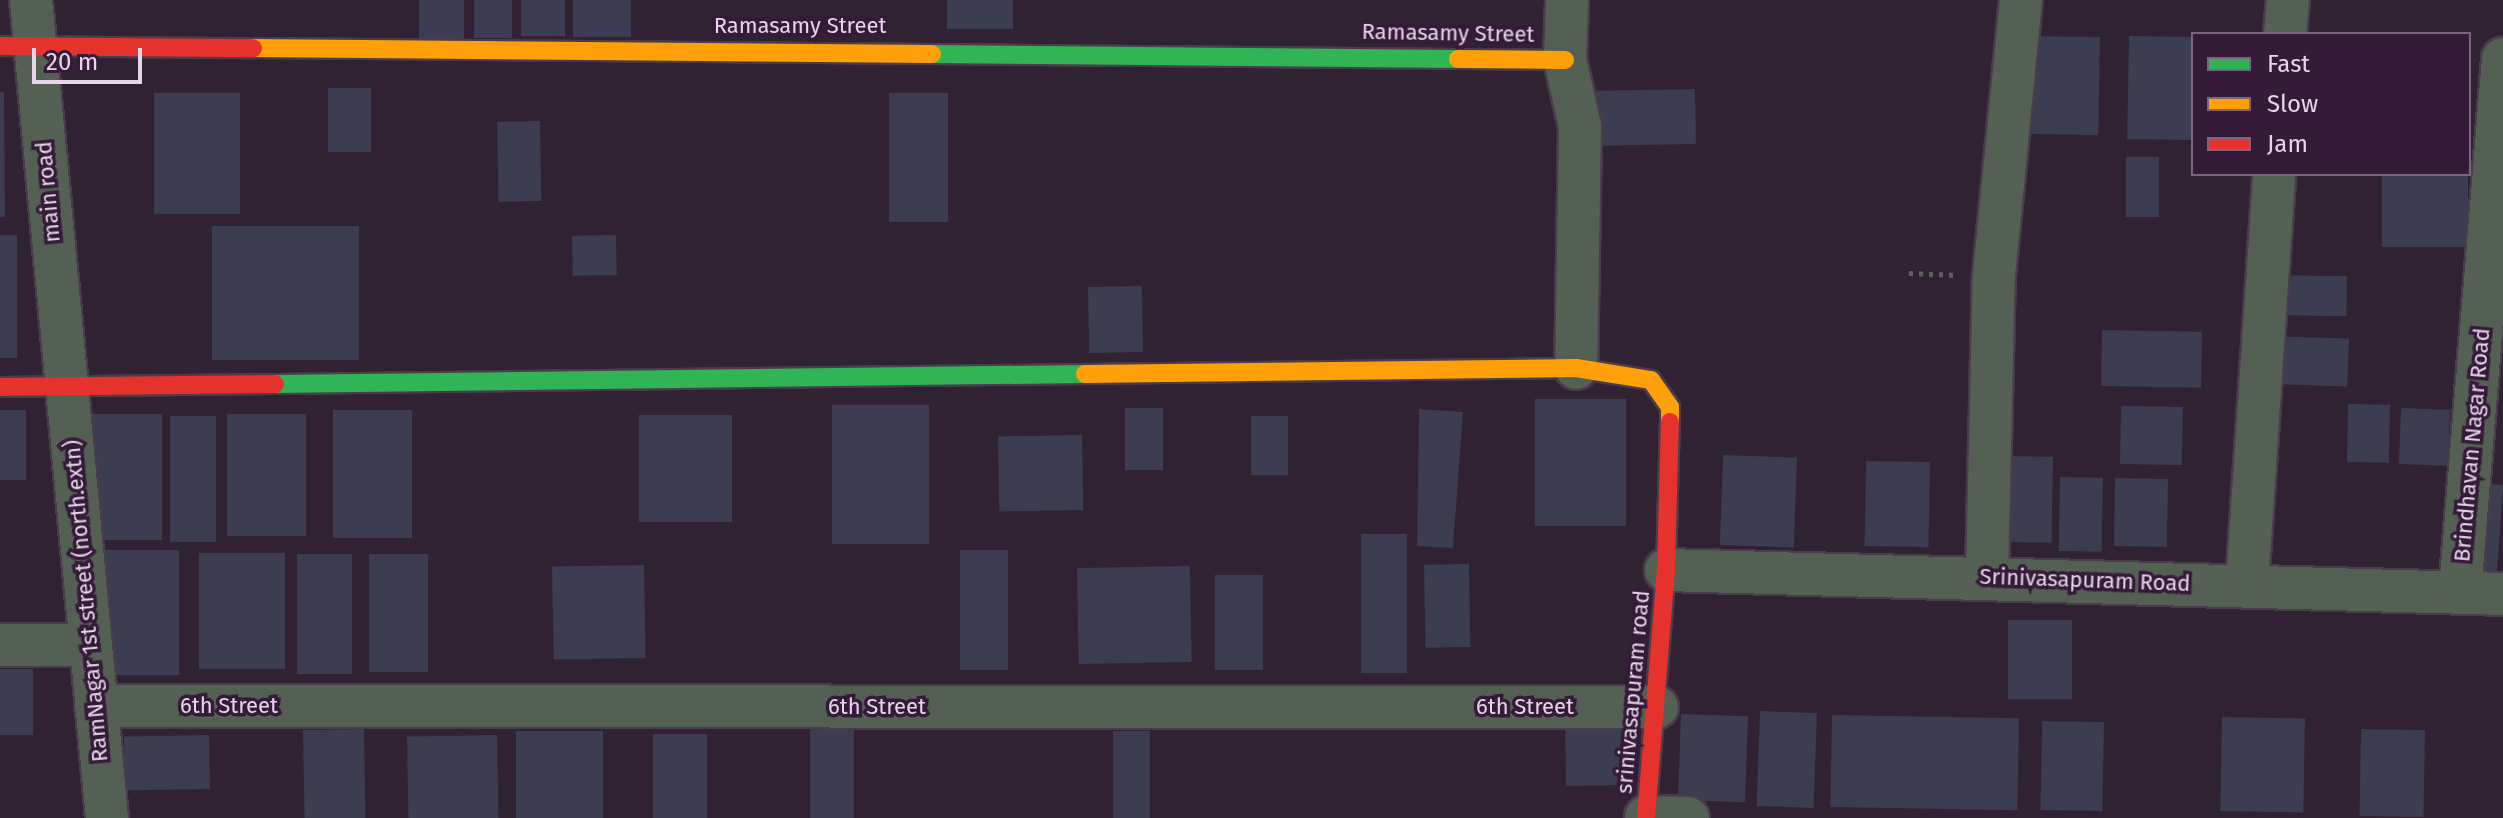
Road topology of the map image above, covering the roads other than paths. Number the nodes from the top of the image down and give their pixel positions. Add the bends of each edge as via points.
1 (31, 0) edge
2 (1567, 0) edge
3 (2021, 0) edge
4 (2288, 0) edge
5 (2285, 32) edge
6 (17, 45) edge
7 (2503, 59) edge
8 (1565, 60) junction
9 (2274, 176) edge
10 (1576, 368) junction
11 (66, 384) junction
12 (0, 387) edge
13 (1666, 570) junction
14 (1987, 577) junction
15 (2247, 585) junction
16 (2460, 592) junction
17 (2503, 594) edge
18 (0, 645) edge
19 (90, 645) junction
20 (96, 706) junction
21 (1657, 707) junction
22 (1646, 817) edge
23 (107, 818) edge
24 (1688, 818) edge

1 - 6 street, main road
2 - 8 street
3 - 14 street via 1994,275
4 - 5 street
6 - 8 street, Ramasamy Street
6 - 11 street, main road
7 - 16 street, Brindhavan Nagar Road
8 - 10 street via 1580,126
9 - 15 street
10 - 11 street, srinivasapuram road
10 - 13 street, srinivasapuram road via 1651,380 1670,407
11 - 12 street, srinivasapuram road
11 - 19 street, RamNagar 1st street (north.extn)
13 - 14 street, Srinivasapuram Road
13 - 21 street, srinivasapuram road
14 - 15 street, Srinivasapuram Road
15 - 16 street, Srinivasapuram Road
16 - 17 street, Srinivasapuram Road
18 - 19 street
19 - 20 street, RamNagar 1st street (north.extn)
20 - 21 street, 6th Street
20 - 23 street, RamNagar 1st street (north.extn)
21 - 22 street, srinivasapuram road
22 - 24 street

